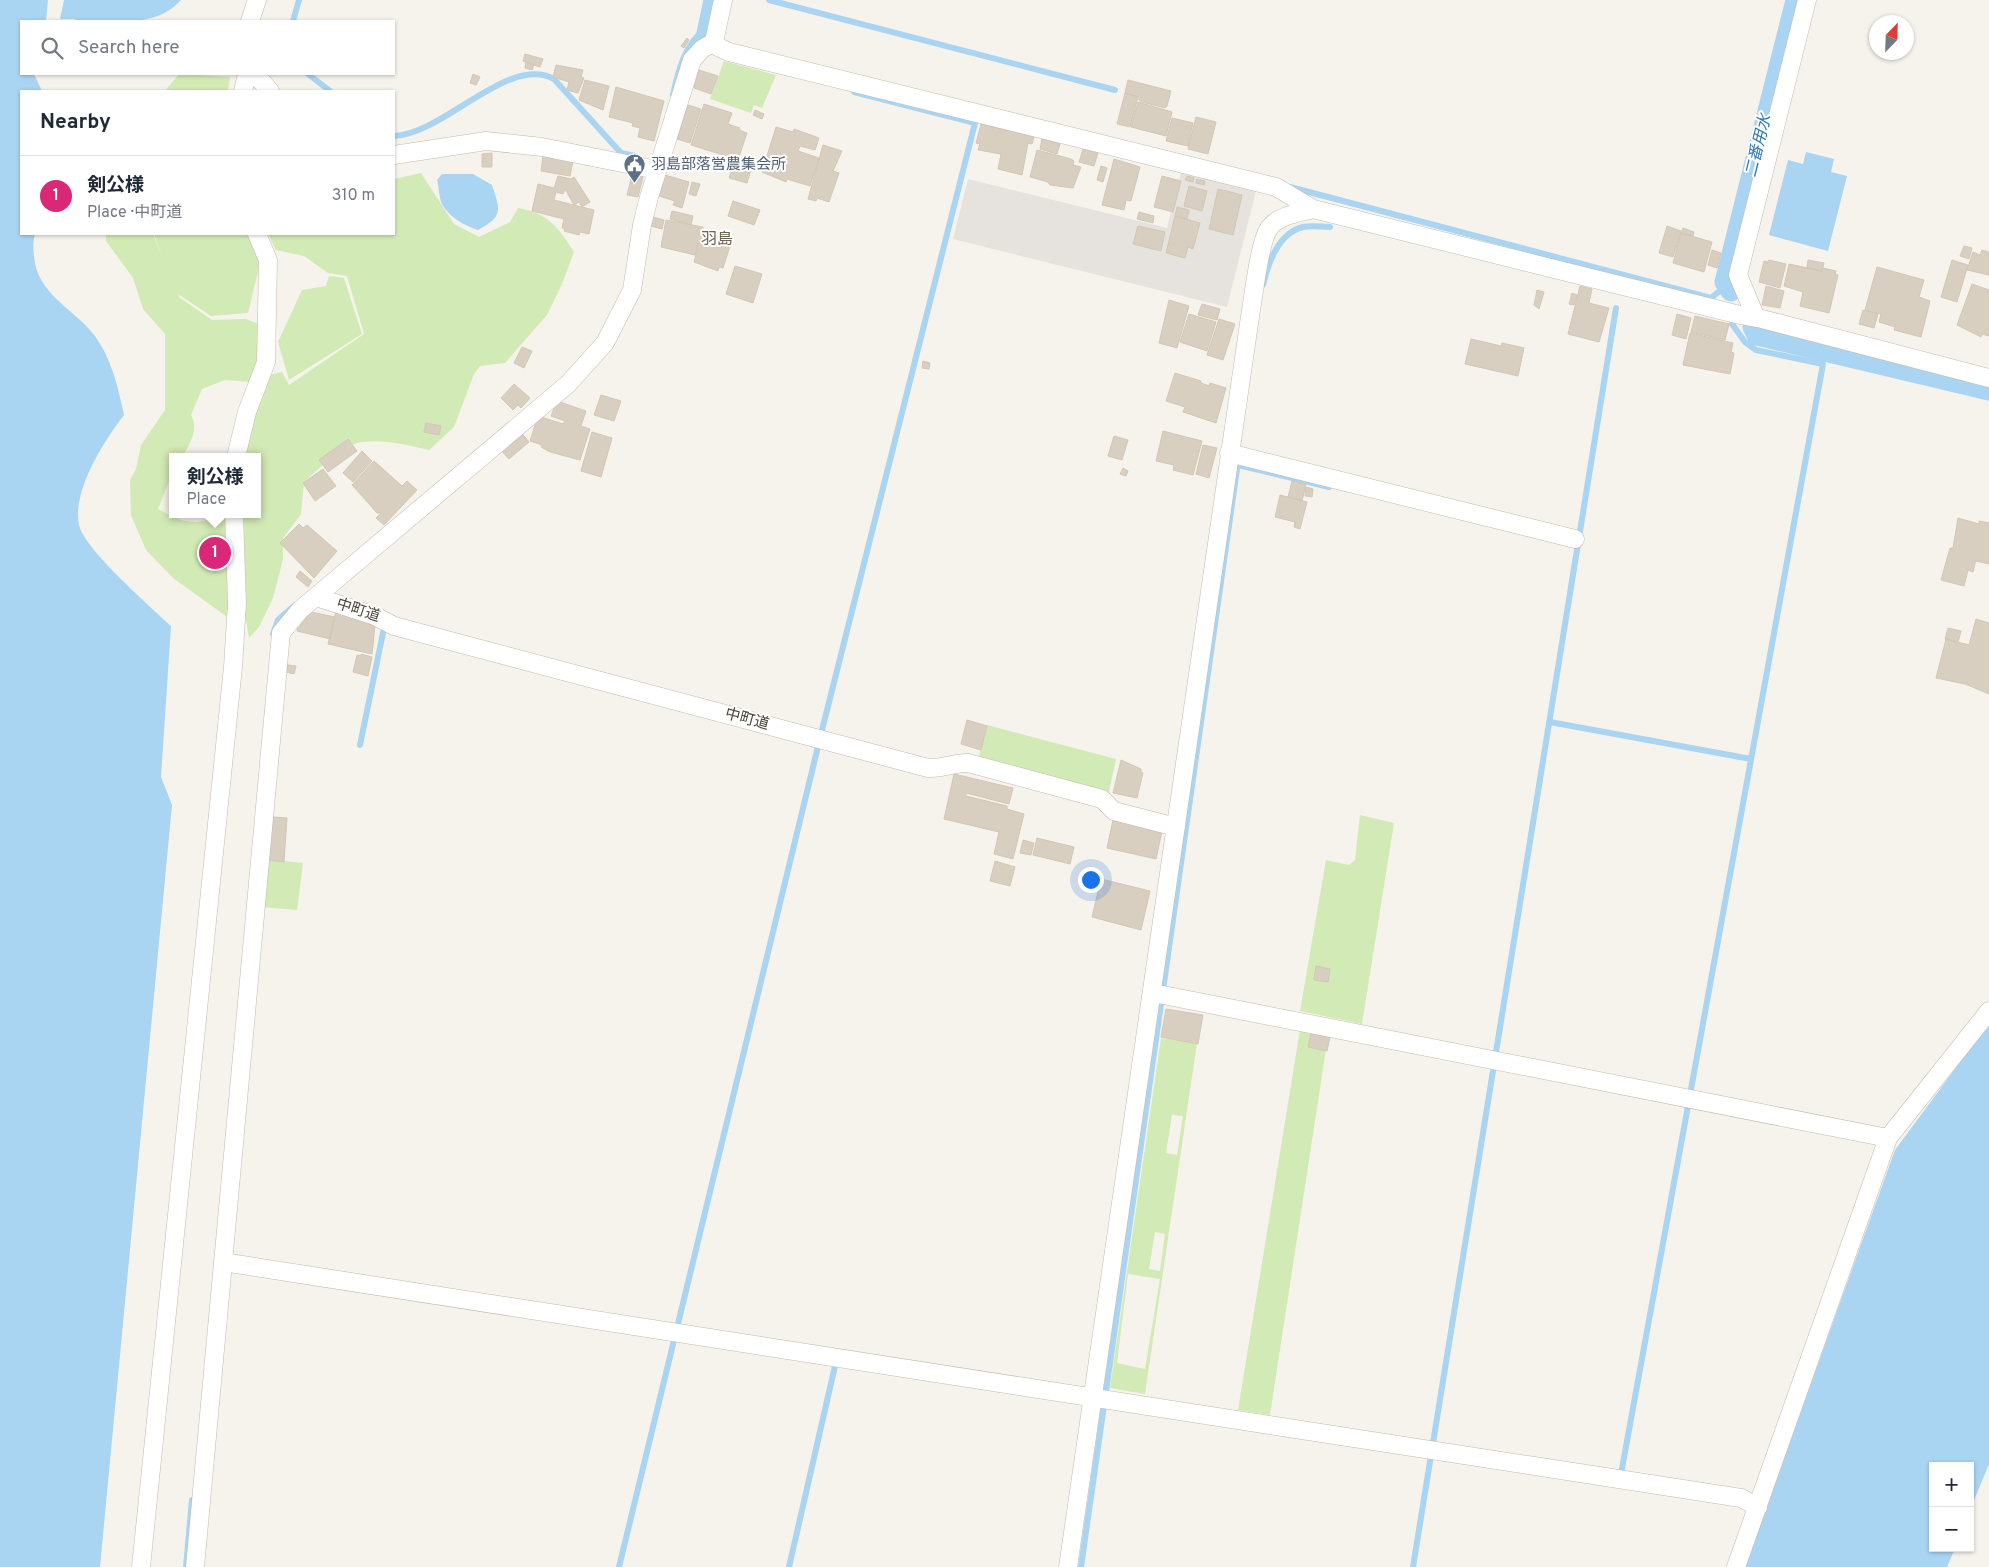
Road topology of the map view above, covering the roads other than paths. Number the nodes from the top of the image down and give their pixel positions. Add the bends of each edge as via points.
1 (257, 0) edge
2 (723, 0) edge
3 (1807, 0) edge
4 (250, 20) edge
5 (714, 42) junction
6 (247, 75) edge
7 (256, 75) edge
8 (243, 90) edge
9 (269, 90) edge
10 (395, 155) edge
11 (654, 169) junction
12 (1313, 209) junction
13 (258, 235) edge
14 (1756, 318) junction
15 (1989, 378) edge
16 (237, 453) edge
17 (1228, 453) junction
18 (234, 518) edge
19 (1575, 539) dead end
20 (316, 597) junction
21 (1176, 827) junction
22 (1160, 994) junction
23 (1989, 1011) edge
24 (1888, 1138) junction
25 (223, 1262) junction
26 (1101, 1398) junction
27 (1758, 1507) junction
28 (142, 1567) edge
29 (195, 1567) edge
30 (1068, 1567) edge
31 (1736, 1567) edge

1 - 4 street
2 - 5 street
3 - 14 street via 1738,275
5 - 11 street via 692,60
5 - 12 street via 728,52 1276,188
6 - 8 street
7 - 9 street
10 - 11 street via 486,141
11 - 20 street via 632,290 605,343 568,384
12 - 14 street
12 - 17 street via 1284,217 1269,227 1260,258
13 - 16 street via 268,260 266,362 247,412
14 - 15 street
17 - 19 street
17 - 21 street
18 - 28 street via 238,603 231,686
20 - 21 street, 中町道 via 386,620 394,626 819,740 928,768 968,763 1102,799 1114,811
20 - 25 street via 281,632
21 - 22 street
22 - 24 street
22 - 26 street
23 - 24 street
24 - 27 street
25 - 26 street
25 - 29 street
26 - 27 street via 1741,1498
26 - 30 street
27 - 31 street

